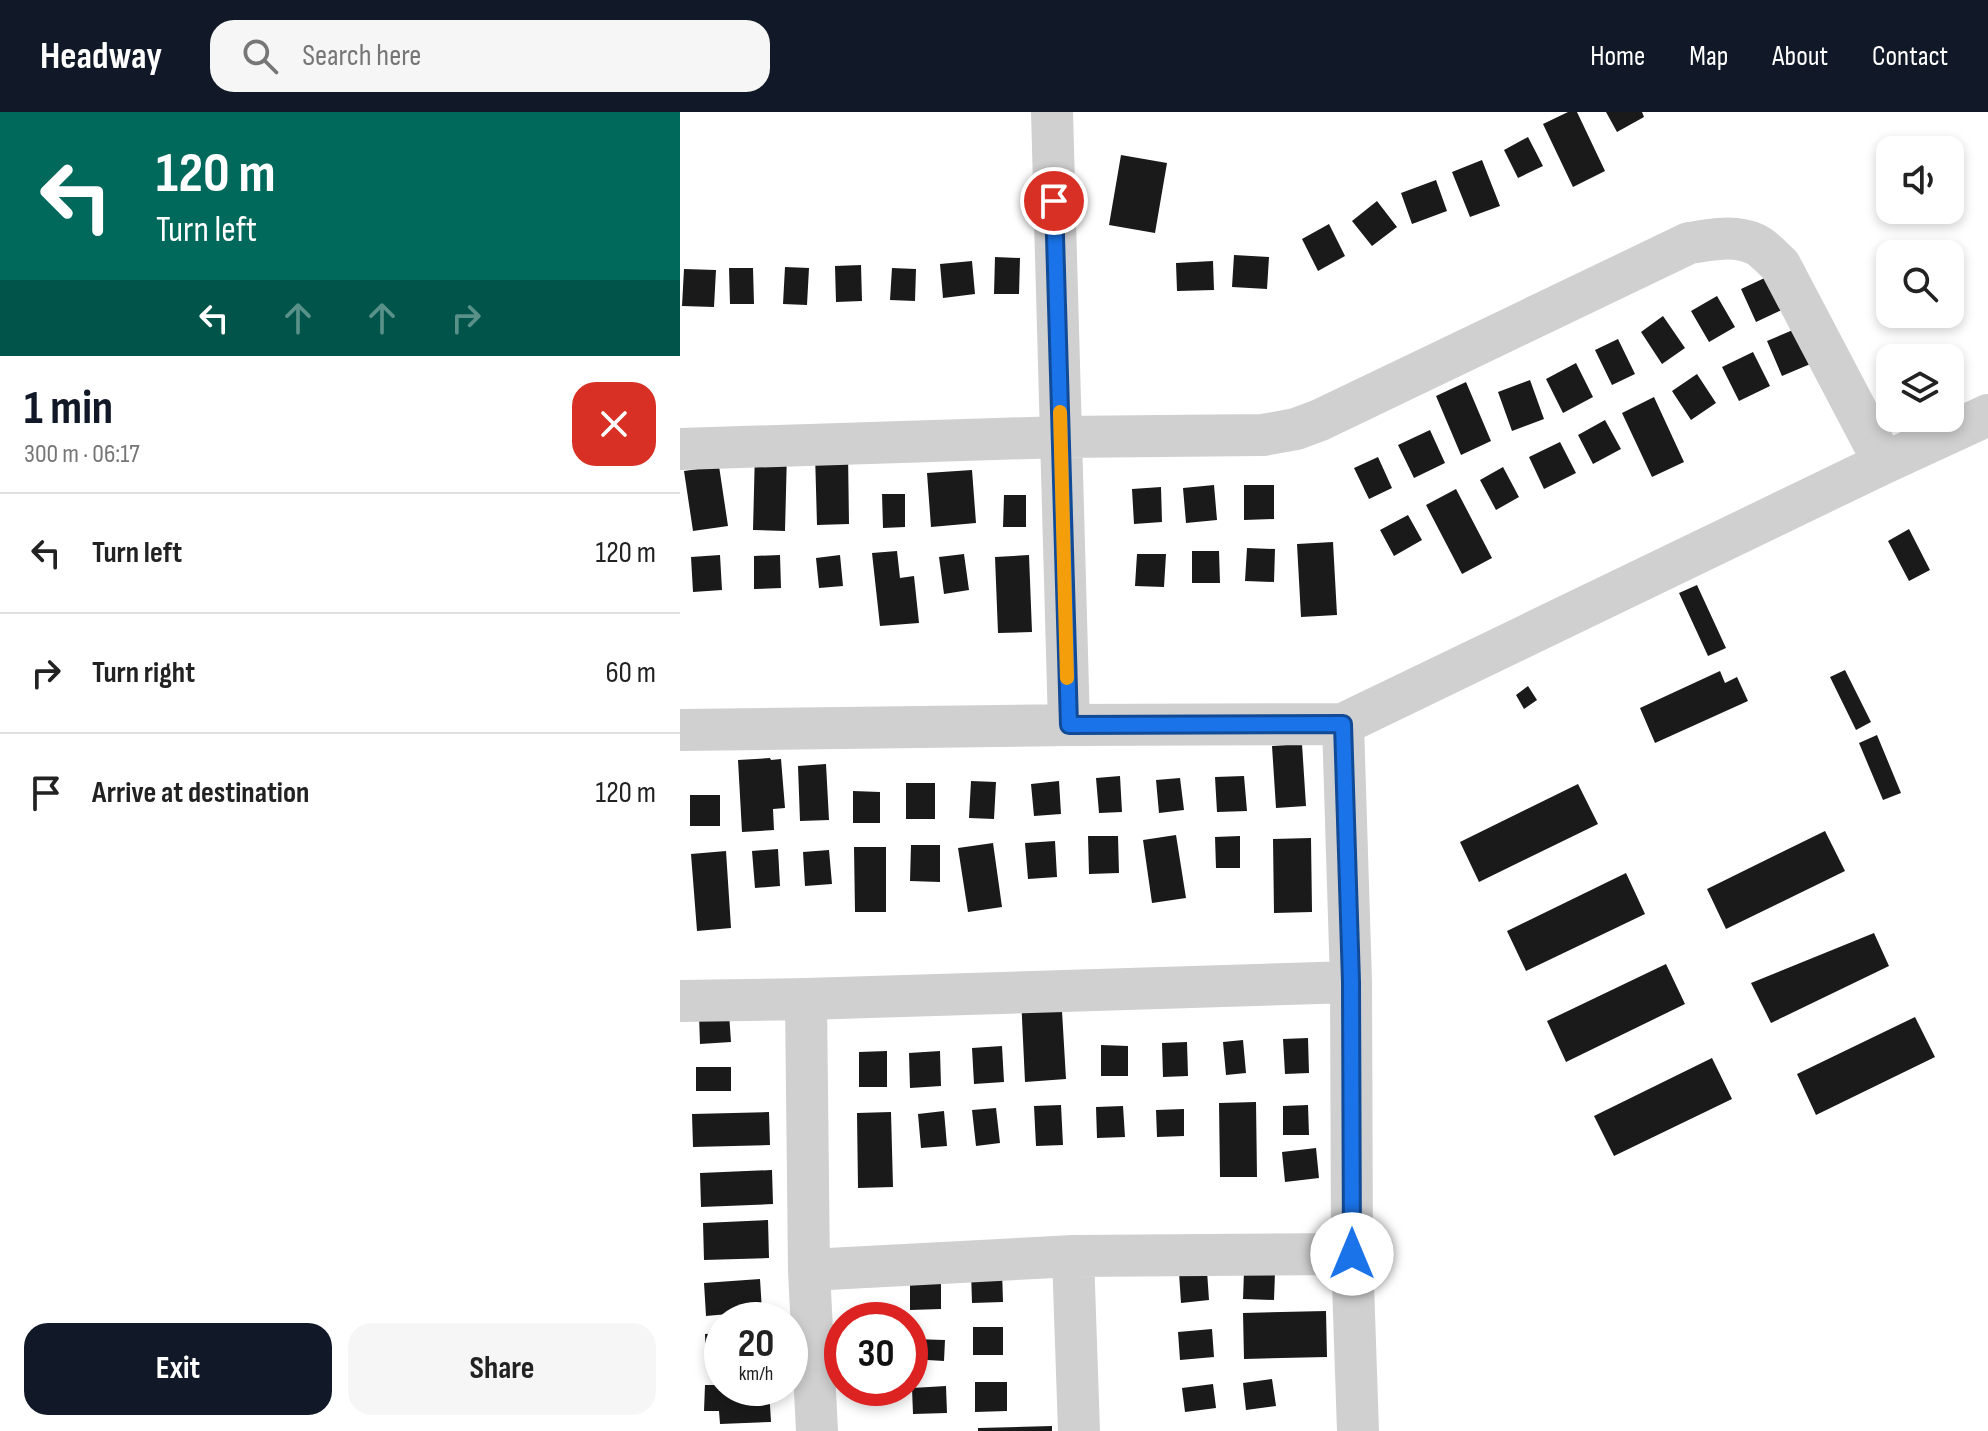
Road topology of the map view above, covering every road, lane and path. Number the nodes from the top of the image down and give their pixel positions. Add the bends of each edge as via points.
1 (1052, 112) edge
2 (1988, 415) edge
3 (1060, 437) junction
4 (680, 449) edge
5 (1884, 463) junction
6 (1343, 724) junction
7 (1069, 725) junction
8 (680, 730) edge
9 (1351, 982) junction
10 (806, 999) junction
11 (680, 1001) edge
12 (1352, 1254) junction
13 (1073, 1256) junction
14 (809, 1270) junction
15 (817, 1431) edge
16 (1079, 1431) edge
17 (1358, 1431) edge

1 - 3 street
2 - 5 street
3 - 4 street
3 - 5 street via 1263,435 1296,429 1689,243 1739,239 1757,245 1780,265
3 - 7 street
5 - 6 street
6 - 7 street
6 - 9 street
7 - 8 street
9 - 10 street
9 - 12 street
10 - 11 street
10 - 14 street
12 - 13 street
12 - 17 street
13 - 14 street
13 - 16 street
14 - 15 street

